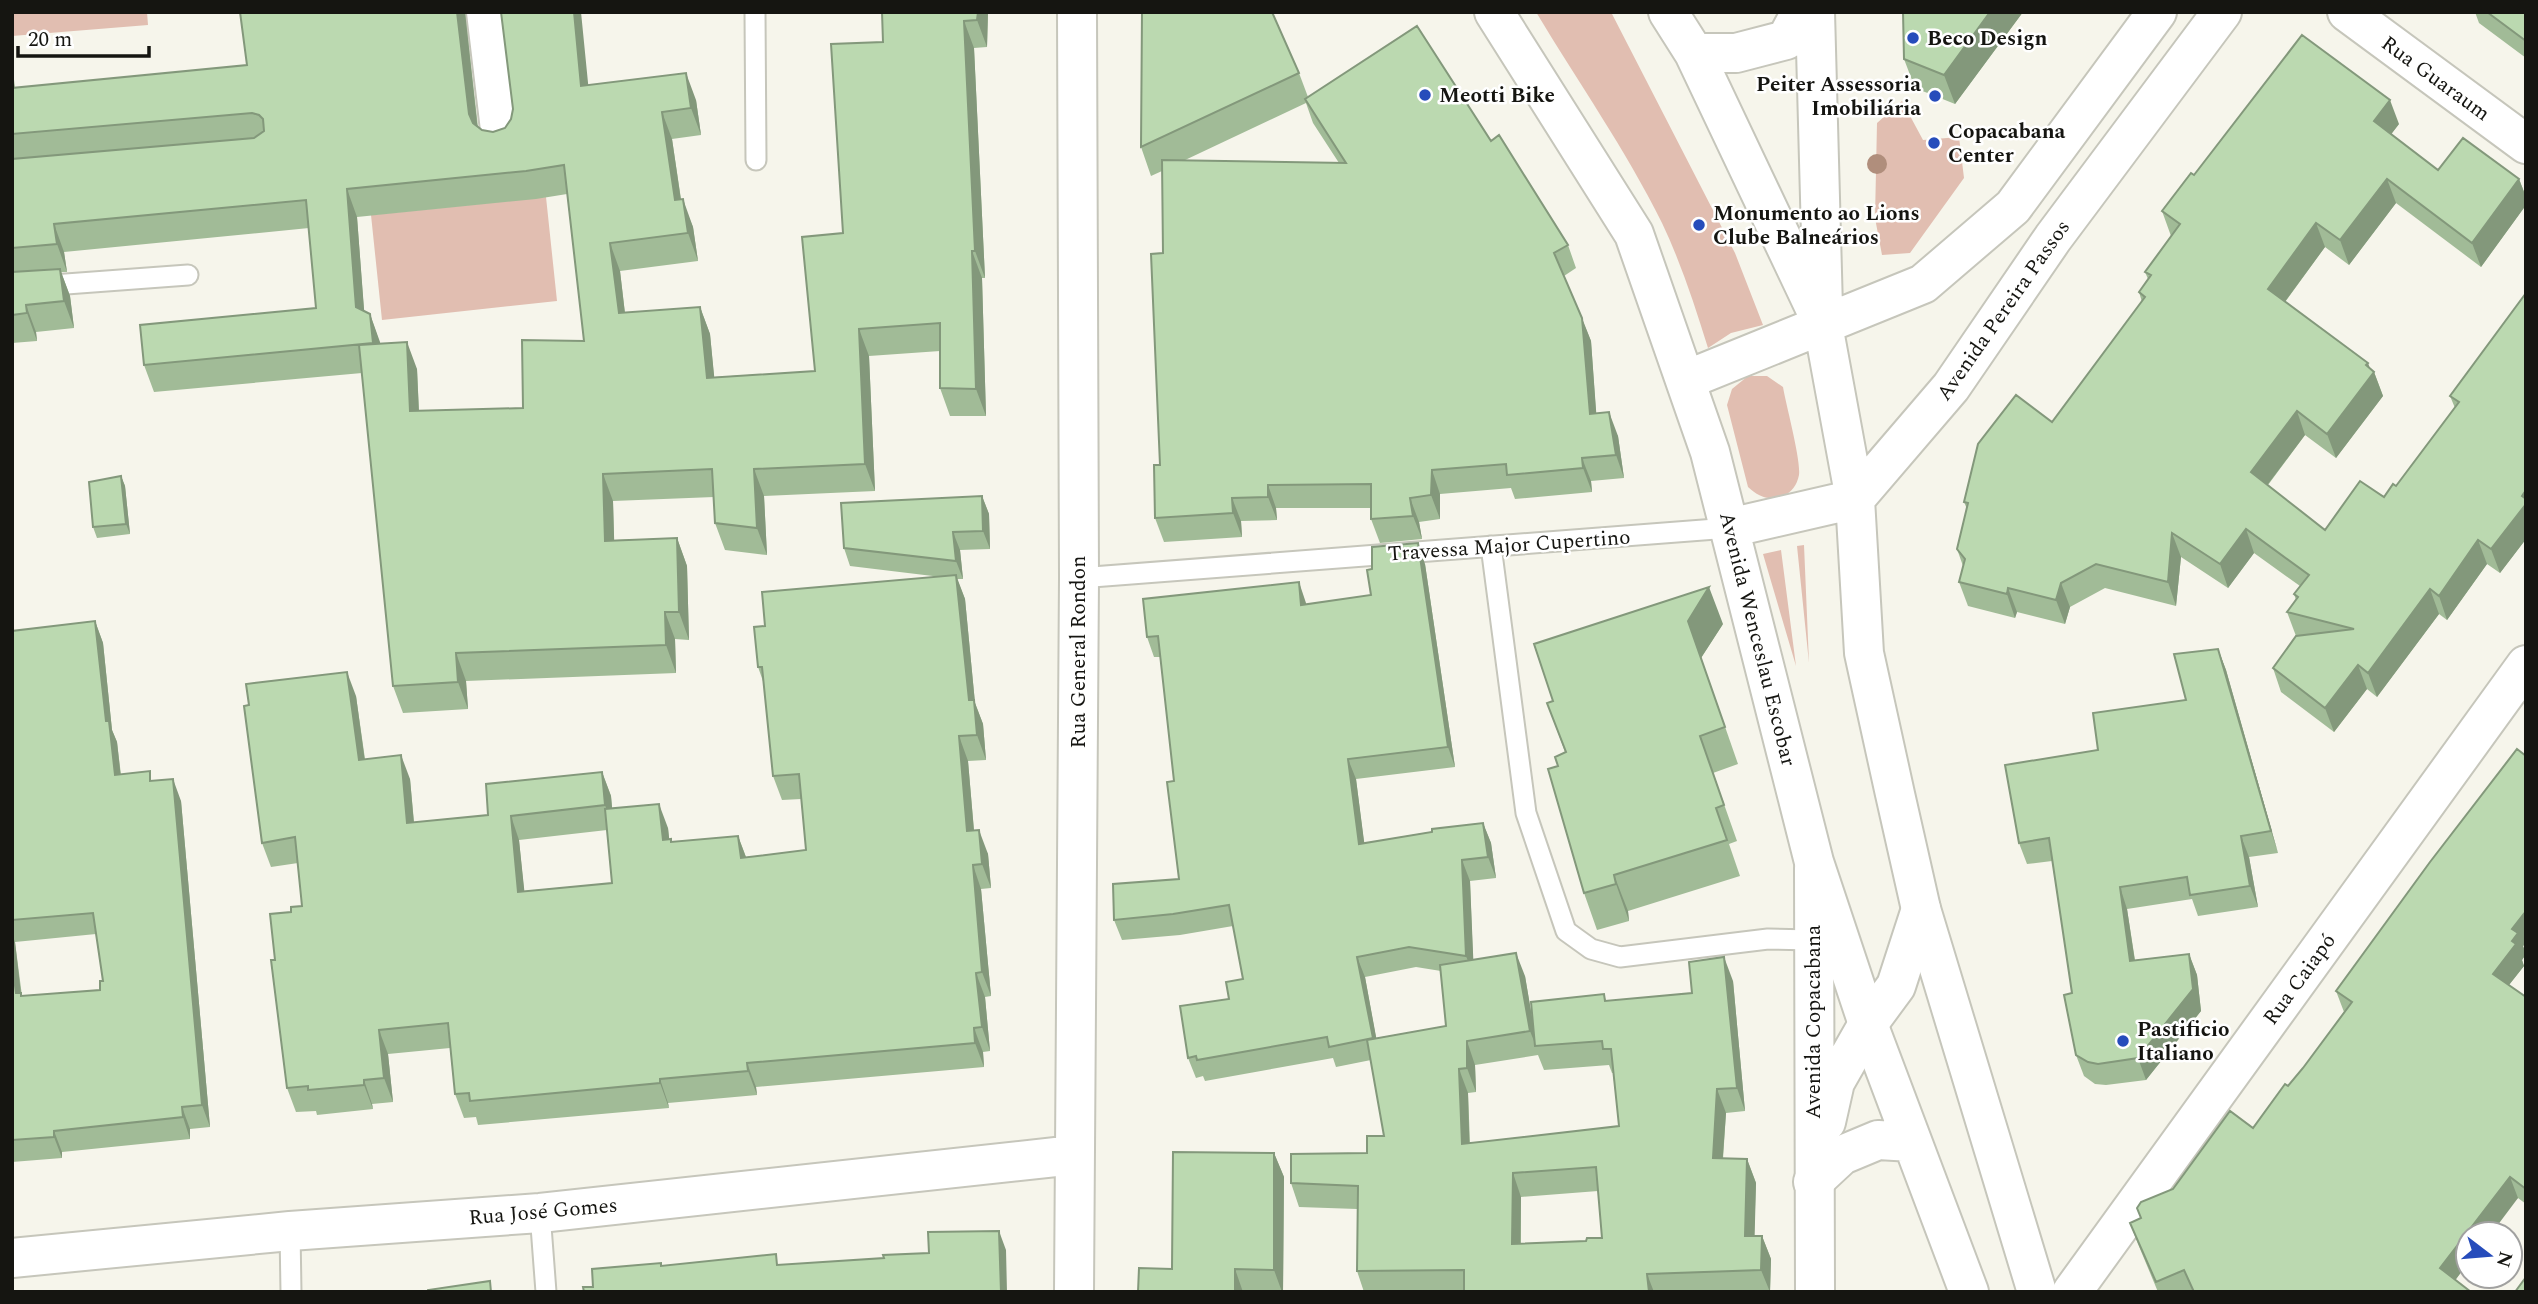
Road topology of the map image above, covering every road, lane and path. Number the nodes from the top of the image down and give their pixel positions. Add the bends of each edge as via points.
1 (486, 12) edge
2 (755, 12) edge
3 (1077, 12) edge
4 (1494, 12) edge
5 (1668, 12) edge
6 (1801, 12) edge
7 (1815, 12) edge
8 (2157, 12) edge
9 (2222, 12) edge
10 (2347, 12) edge
11 (1694, 52) junction
12 (501, 138) edge
13 (2526, 144) edge
14 (756, 160) dead end
15 (2013, 206) junction
16 (2053, 238) junction
17 (188, 275) dead end
18 (12, 288) edge
19 (1823, 325) junction
20 (1686, 380) junction
21 (1855, 499) junction
22 (1729, 528) junction
23 (1491, 546) junction
24 (1079, 578) junction
25 (2526, 665) edge
26 (1814, 862) junction
27 (1921, 909) junction
28 (1813, 940) junction
29 (1868, 1024) junction
30 (1912, 1142) junction
31 (1074, 1155) junction
32 (1813, 1182) junction
33 (540, 1213) junction
34 (290, 1231) junction
35 (12, 1258) edge
36 (291, 1292) edge
37 (546, 1292) edge
38 (1074, 1292) edge
39 (1815, 1292) edge
40 (1969, 1292) edge
41 (2037, 1292) edge
42 (2072, 1292) edge

1 - 12 street
2 - 14 lane
3 - 24 street, Rua General Rondon
4 - 20 street, Avenida Wenceslau Escobar via 1634,234
5 - 11 street
6 - 11 street via 1786,40 1736,53
7 - 19 street
8 - 15 street
9 - 16 street, Avenida Pereira Passos
10 - 13 street, Rua Guaraum
11 - 19 street
15 - 16 street
15 - 19 street via 1923,284
16 - 21 street, Avenida Pereira Passos via 1951,387
17 - 18 lane
19 - 20 street
19 - 21 street
20 - 22 street, Avenida Wenceslau Escobar
21 - 22 street
21 - 27 street via 1864,653
22 - 23 lane, Travessa Major Cupertino
22 - 26 street, Avenida Wenceslau Escobar
23 - 24 lane, Travessa Major Cupertino
23 - 28 lane via 1526,813 1566,931 1591,949 1620,957 1768,939
24 - 31 street, Rua General Rondon
25 - 42 street, Rua Caiapó
26 - 28 street, Avenida Copacabana
26 - 29 street, Avenida Wenceslau Escobar
27 - 29 street, Avenida Copacabana via 1896,986
27 - 41 street
28 - 32 street, Avenida Copacabana
29 - 30 street, Avenida Wenceslau Escobar
29 - 32 street, Avenida Copacabana via 1835,1082
30 - 32 street via 1878,1140 1842,1155
30 - 40 street, Avenida Wenceslau Escobar
31 - 33 street, Rua José Gomes
31 - 38 street, Rua General Rondon
32 - 39 street, Avenida Copacabana
33 - 34 street, Rua José Gomes
33 - 37 lane
34 - 35 street, Rua José Gomes
34 - 36 lane

